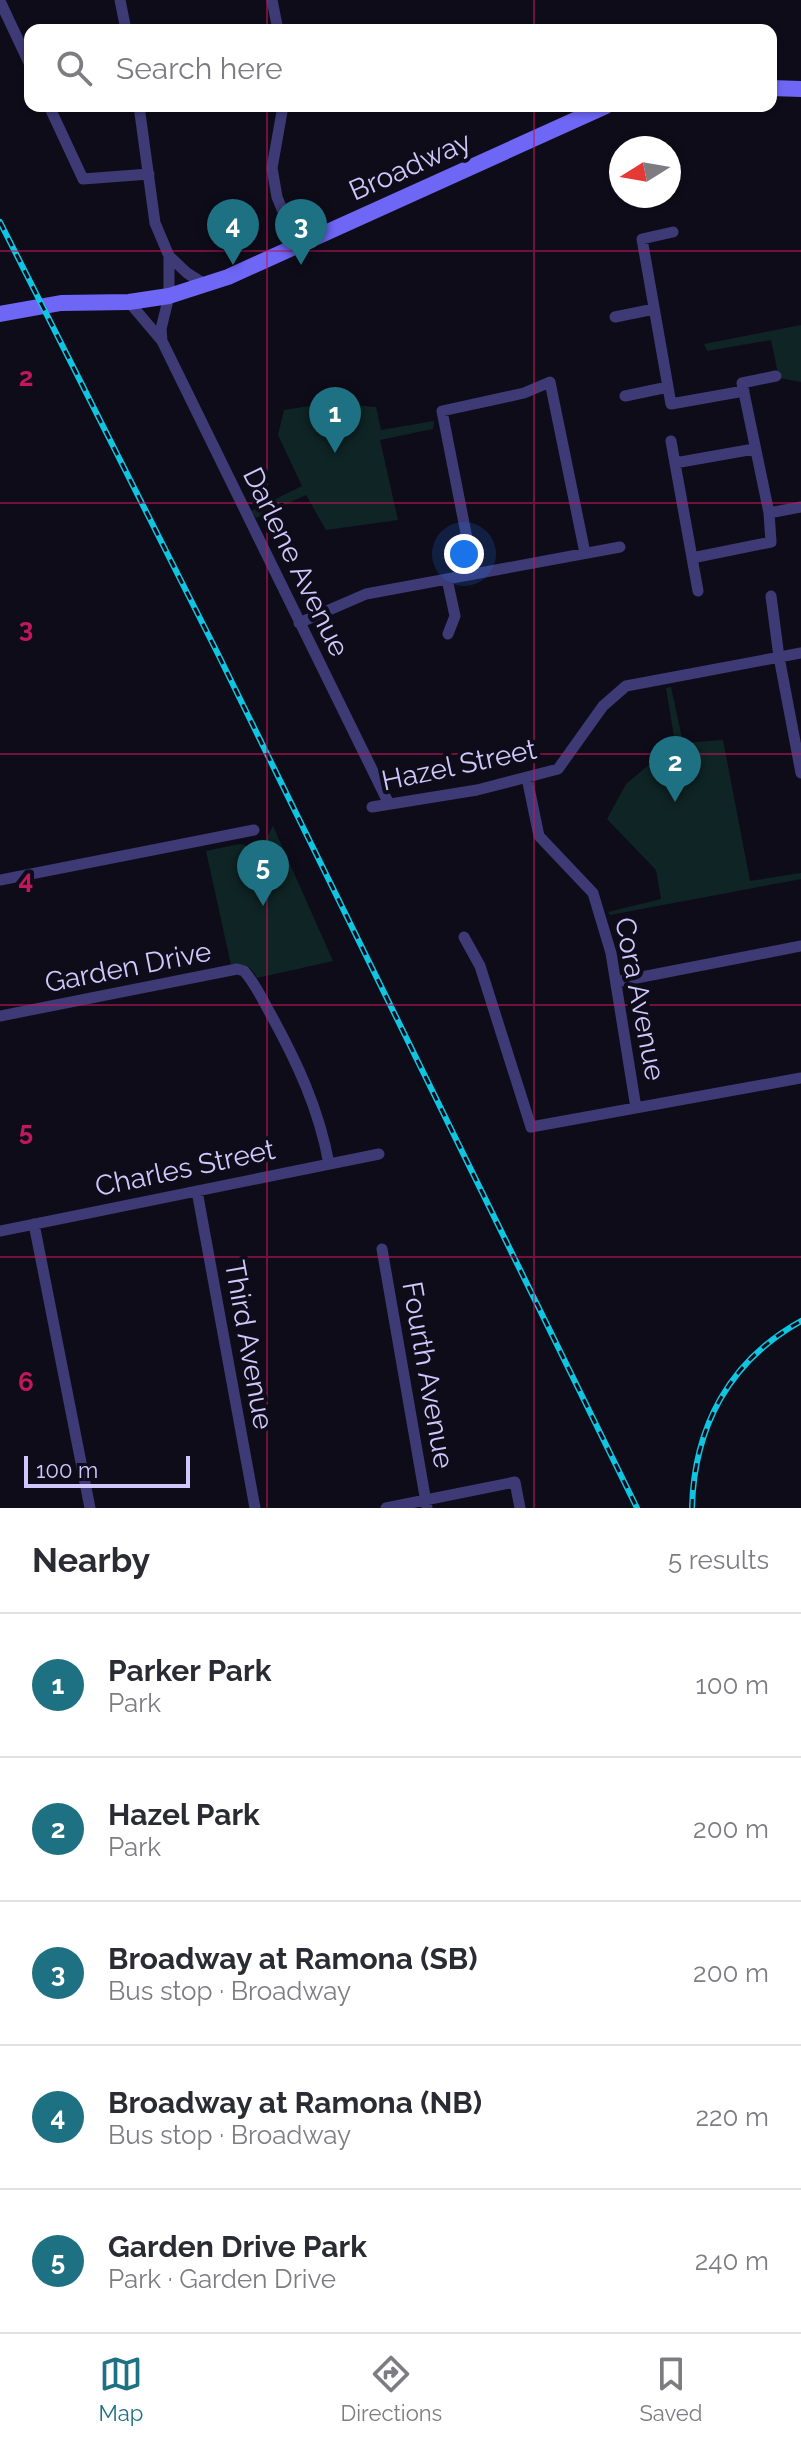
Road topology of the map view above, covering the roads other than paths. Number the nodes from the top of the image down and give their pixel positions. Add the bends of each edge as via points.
1 (120, 0) edge
2 (272, 0) edge
3 (0, 1) edge
4 (125, 24) edge
5 (277, 24) edge
6 (24, 52) edge
7 (777, 88) edge
8 (801, 89) edge
9 (52, 112) edge
10 (140, 112) edge
11 (282, 112) edge
12 (593, 112) edge
13 (149, 174) junction
14 (673, 232) dead end
15 (297, 246) junction
16 (169, 256) junction
17 (206, 285) junction
18 (169, 296) junction
19 (129, 302) junction
20 (654, 309) junction
21 (0, 314) edge
22 (615, 317) dead end
23 (162, 341) junction
24 (776, 376) dead end
25 (668, 387) junction
26 (744, 391) junction
27 (625, 396) dead end
28 (671, 441) dead end
29 (754, 449) junction
30 (675, 463) junction
31 (801, 507) edge
32 (769, 513) junction
33 (620, 547) dead end
34 (585, 553) junction
35 (692, 558) junction
36 (474, 574) junction
37 (447, 579) junction
38 (698, 591) dead end
39 (771, 596) dead end
40 (299, 623) junction
41 (448, 634) dead end
42 (801, 653) edge
43 (779, 657) junction
44 (801, 773) edge
45 (527, 778) junction
46 (389, 804) junction
47 (372, 807) dead end
48 (254, 830) dead end
49 (0, 880) edge
50 (464, 937) dead end
51 (801, 946) edge
52 (616, 982) junction
53 (0, 1016) edge
54 (801, 1078) edge
55 (636, 1108) junction
56 (379, 1154) dead end
57 (329, 1164) junction
58 (197, 1191) junction
59 (34, 1224) junction
60 (0, 1231) edge
61 (382, 1249) dead end
62 (426, 1504) edge
63 (90, 1508) edge
64 (255, 1508) edge
65 (386, 1508) edge
66 (520, 1508) edge

1 - 4 street
2 - 5 street
3 - 6 street
7 - 8 street
9 - 13 street via 83,179
10 - 13 street
11 - 15 street via 272,168 277,197
12 - 15 street, Broadway
13 - 16 street via 155,223
14 - 20 street via 642,239
15 - 17 street, Broadway
16 - 17 street
16 - 18 street
17 - 18 street, Broadway
18 - 19 street, Broadway
18 - 23 street
19 - 21 street, Broadway via 61,303
19 - 23 street, Darlene Avenue
20 - 22 street
20 - 25 street
23 - 40 street, Darlene Avenue
24 - 26 street via 742,383
25 - 26 street via 671,404
25 - 27 street
26 - 29 street
28 - 30 street
29 - 30 street
29 - 32 street
30 - 35 street
31 - 32 street
32 - 35 street via 771,542
33 - 34 street
34 - 36 street
34 - 36 street via 550,382 442,411
35 - 38 street
36 - 37 street
37 - 40 street via 366,594
37 - 41 street via 455,616
39 - 43 street
40 - 46 street, Darlene Avenue
42 - 43 street, Hazel Street
43 - 44 street
43 - 45 street, Hazel Street via 626,686 603,706 558,769
45 - 46 street, Hazel Street
45 - 52 street, Cora Avenue via 539,836 593,893
46 - 47 street, Hazel Street
48 - 49 street
50 - 55 street via 480,966 531,1127
51 - 52 street
52 - 55 street, Cora Avenue
53 - 57 street, Garden Drive via 244,971 311,1092
54 - 55 street
56 - 57 street, Charles Street
57 - 58 street, Charles Street
58 - 59 street, Charles Street
58 - 64 street, Third Avenue
59 - 60 street, Charles Street
59 - 63 street
61 - 62 street, Fourth Avenue
62 - 65 street
62 - 66 street via 515,1482

